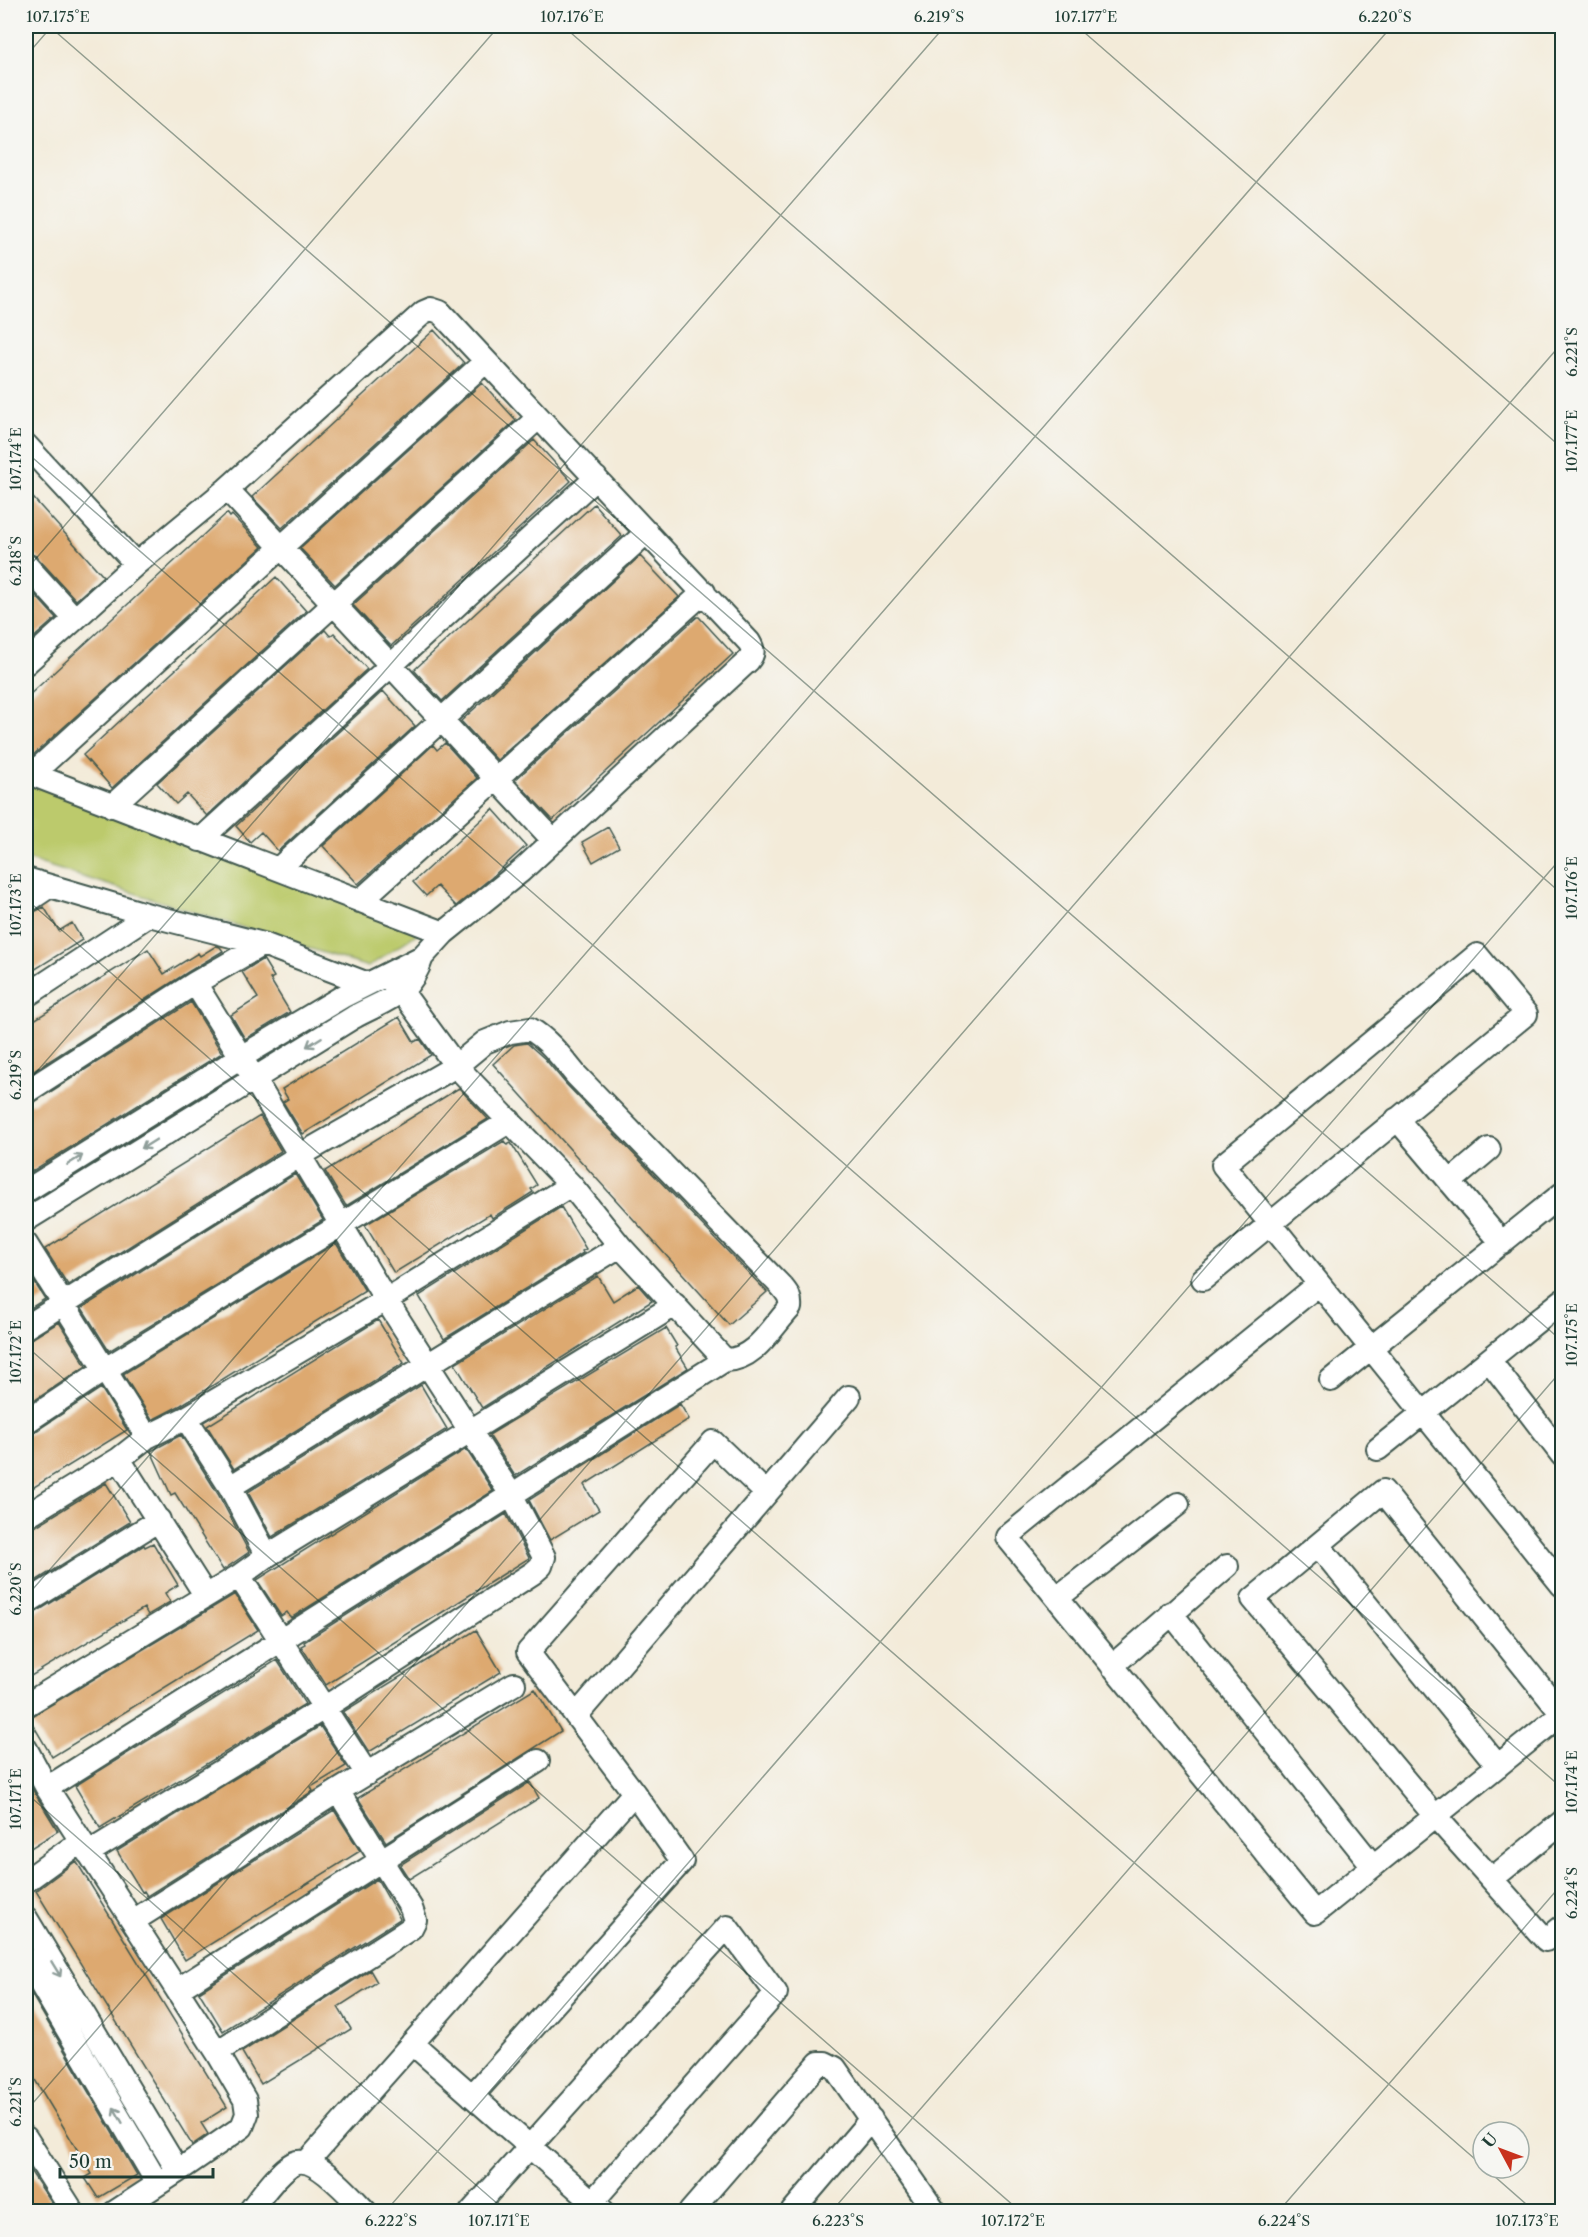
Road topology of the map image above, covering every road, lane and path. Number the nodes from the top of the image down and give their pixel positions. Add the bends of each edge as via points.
1 (485, 362) junction
2 (538, 418) junction
3 (26, 445) edge
4 (596, 478) junction
5 (227, 489) junction
6 (647, 532) junction
7 (281, 548) junction
8 (136, 564) junction
9 (26, 565) edge
10 (704, 592) junction
11 (333, 604) junction
12 (75, 619) junction
13 (26, 663) edge
14 (390, 666) junction
15 (441, 720) junction
16 (28, 774) edge
17 (495, 779) junction
18 (112, 806) junction
19 (200, 840) junction
20 (554, 841) junction
21 (278, 869) junction
22 (26, 879) edge
23 (50, 886) junction
24 (360, 901) junction
25 (26, 902) edge
26 (149, 915) junction
27 (444, 933) junction
28 (263, 944) junction
29 (195, 983) junction
30 (385, 984) junction
31 (26, 996) edge
32 (342, 997) junction
33 (354, 1017) junction
34 (242, 1057) junction
35 (456, 1066) junction
36 (254, 1079) junction
37 (26, 1092) edge
38 (1397, 1119) junction
39 (510, 1121) junction
40 (1489, 1149) dead end
41 (300, 1156) junction
42 (1450, 1182) junction
43 (571, 1185) junction
44 (26, 1191) edge
45 (1563, 1194) edge
46 (26, 1220) edge
47 (1270, 1223) junction
48 (341, 1224) junction
49 (1502, 1243) junction
50 (26, 1244) edge
51 (620, 1246) junction
52 (1203, 1279) dead end
53 (1320, 1284) junction
54 (386, 1300) junction
55 (1563, 1301) edge
56 (62, 1304) junction
57 (675, 1305) junction
58 (26, 1327) edge
59 (1371, 1348) junction
60 (725, 1360) junction
61 (1489, 1360) junction
62 (428, 1364) junction
63 (104, 1370) junction
64 (1331, 1380) dead end
65 (849, 1397) dead end
66 (1423, 1413) junction
67 (186, 1418) junction
68 (26, 1422) edge
69 (470, 1431) junction
70 (147, 1437) junction
71 (1378, 1449) dead end
72 (1563, 1455) edge
73 (119, 1459) junction
74 (230, 1487) junction
75 (766, 1493) junction
76 (512, 1496) junction
77 (1178, 1504) dead end
78 (26, 1516) edge
79 (159, 1520) junction
80 (1318, 1545) junction
81 (267, 1556) junction
82 (1227, 1566) dead end
83 (239, 1576) junction
84 (1563, 1585) edge
85 (206, 1596) junction
86 (1057, 1598) junction
87 (26, 1603) edge
88 (1171, 1613) junction
89 (280, 1642) junction
90 (1112, 1666) junction
91 (514, 1684) dead end
92 (26, 1705) edge
93 (324, 1708) junction
94 (1562, 1714) edge
95 (576, 1716) junction
96 (26, 1749) edge
97 (538, 1761) dead end
98 (1498, 1766) junction
99 (367, 1774) junction
100 (47, 1788) junction
101 (338, 1791) junction
102 (634, 1793) junction
103 (1435, 1816) junction
104 (1563, 1822) edge
105 (85, 1847) junction
106 (380, 1861) junction
107 (1373, 1866) junction
108 (1493, 1878) junction
109 (26, 1881) edge
110 (26, 1918) edge
111 (133, 1921) junction
112 (1563, 1927) edge
113 (26, 1959) edge
114 (177, 1990) junction
115 (412, 2043) junction
116 (217, 2052) junction
117 (472, 2096) junction
118 (872, 2119) junction
119 (26, 2138) edge
120 (529, 2146) junction
121 (307, 2162) junction
122 (32, 2165) edge
123 (178, 2171) junction
124 (158, 2184) junction
125 (599, 2206) edge
126 (477, 2209) edge
127 (73, 2211) edge
128 (115, 2211) edge
129 (249, 2211) edge
130 (366, 2211) edge
131 (690, 2211) edge
132 (792, 2211) edge
133 (935, 2211) edge

1 - 2 street
1 - 5 street via 440,312 424,312
1 - 7 street
2 - 4 street
2 - 11 street
3 - 8 street
4 - 6 street
4 - 14 street
5 - 7 street
5 - 8 street
6 - 10 street
6 - 15 street
7 - 11 street
7 - 16 street
8 - 12 street
9 - 12 street
10 - 17 street
10 - 20 street via 749,642 753,656
11 - 14 street
11 - 18 street
12 - 13 street
14 - 15 street
14 - 19 street
15 - 17 street
15 - 21 street
16 - 18 street
17 - 20 street
17 - 24 street
18 - 19 street
19 - 21 street
20 - 27 street
21 - 24 street
22 - 23 street
23 - 25 street
23 - 26 street
24 - 27 street
26 - 28 street
26 - 31 street
27 - 30 street via 422,957 412,981
28 - 29 street
28 - 30 street
29 - 34 street
29 - 37 street
30 - 32 street
30 - 33 street
30 - 35 street
32 - 33 street
32 - 34 street
33 -> 36 street
34 - 36 street
44 -> 34 street
35 - 39 street
35 - 41 street
35 - 60 street via 485,1042 510,1032 533,1031 782,1287 789,1295 790,1308 749,1354
36 - 41 street
36 -> 46 street
38 - 42 street
38 - 47 street
38 - 47 street via 1526,1014 1477,956 1223,1165
39 - 43 street
39 - 48 street
40 - 42 street
41 - 48 street
41 - 56 street
42 - 49 street
43 - 51 street
43 - 54 street
45 - 49 street
47 - 52 street
47 - 53 street
48 - 54 street
48 - 63 street
49 - 59 street
50 - 56 street
51 - 57 street
51 - 62 street
53 - 59 street
53 - 86 street via 1007,1537
54 - 62 street
54 - 67 street
55 - 61 street
56 - 58 street
56 - 63 street
57 - 60 street
57 - 69 street
59 - 64 street
59 - 66 street
60 - 76 street
61 - 66 street
61 - 72 street
62 - 69 street
62 - 74 street
63 - 68 street
63 - 70 street
65 - 75 street
66 - 71 street
66 - 84 street
67 - 70 street
67 - 74 street
69 - 76 street
69 - 81 street
70 - 73 street
73 - 78 street
73 - 79 street
74 - 81 street
75 - 95 street
75 - 95 street via 713,1442 528,1652
76 - 89 street
76 - 93 street via 542,1550 541,1566
77 - 86 street
79 - 85 street
79 - 87 street
80 - 94 street via 1383,1491
80 - 98 street
80 - 103 street via 1253,1599
81 - 83 street
82 - 88 street
83 - 85 street
83 - 89 street
85 - 92 street
86 - 90 street
88 - 90 street
88 - 107 street
89 - 93 street
89 - 100 street
90 - 107 street via 1315,1913
91 - 99 street
93 - 99 street
93 - 105 street
94 - 98 street
95 - 102 street
96 - 100 street
97 - 106 street
98 - 103 street
99 - 101 street
100 - 105 street
101 - 106 street
101 - 111 street
102 - 115 street
102 - 117 street via 682,1861
103 - 107 street
103 - 108 street
104 - 108 street
105 - 109 street
105 - 111 street
106 - 114 street
106 - 116 street via 411,1908 415,1920 411,1928
108 - 112 street via 1546,1940
110 -> 123 street
111 - 114 street
124 -> 113 street
114 - 116 street
115 - 117 street
115 - 121 street
116 - 123 street via 246,2100 247,2114 242,2127
117 - 120 street
118 - 131 street via 835,2068 819,2064
118 - 132 street
118 - 133 street
119 - 122 street
120 - 125 street
120 - 125 street via 727,1927 776,1993
120 - 126 street
121 - 129 street via 295,2162 282,2172
121 - 130 street via 321,2169
122 - 127 street
123 - 124 street
124 - 128 street

